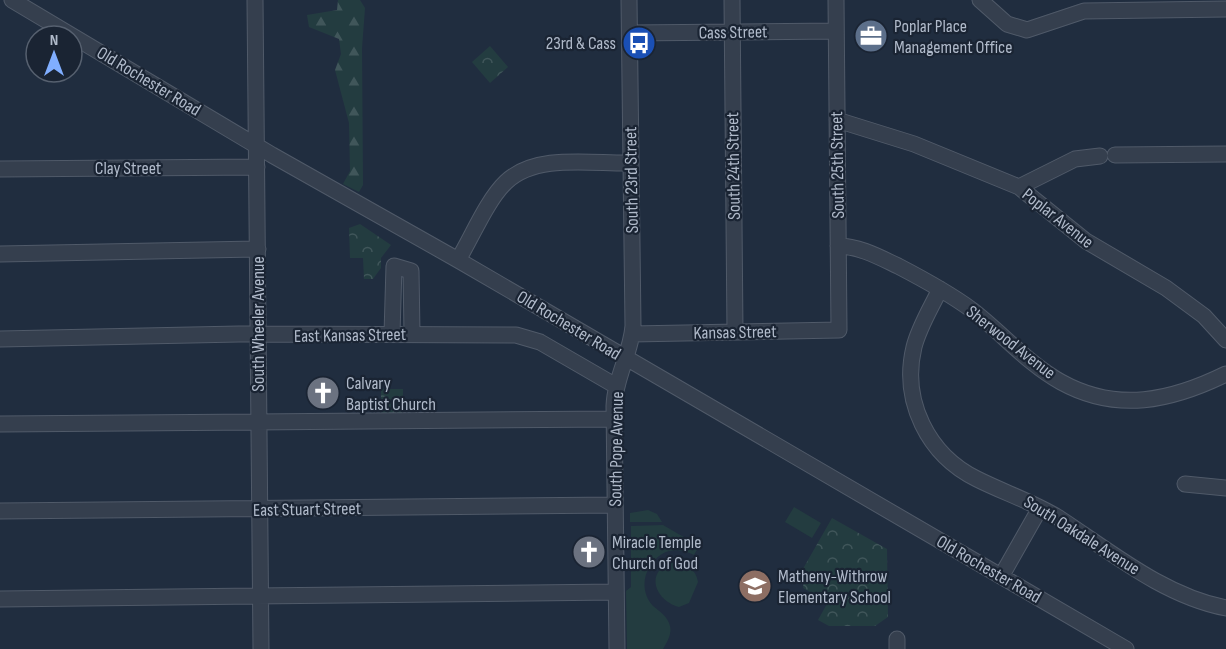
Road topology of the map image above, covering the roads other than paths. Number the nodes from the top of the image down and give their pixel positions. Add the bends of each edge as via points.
1 (12, 0) edge
2 (255, 0) edge
3 (630, 0) edge
4 (732, 0) edge
5 (836, 0) edge
6 (980, 0) edge
7 (1226, 9) edge
8 (836, 31) junction
9 (732, 32) junction
10 (630, 33) junction
11 (837, 120) junction
12 (256, 144) junction
13 (1226, 154) edge
14 (631, 163) junction
15 (257, 166) junction
16 (0, 169) edge
17 (1019, 187) junction
18 (838, 246) junction
19 (258, 249) junction
20 (0, 254) edge
21 (458, 260) junction
22 (940, 290) junction
23 (838, 330) joint
24 (735, 332) junction
25 (392, 334) junction
26 (412, 334) junction
27 (632, 334) junction
28 (258, 335) junction
29 (0, 339) edge
30 (1226, 340) edge
31 (624, 358) junction
32 (1226, 374) edge
33 (616, 386) junction
34 (614, 418) junction
35 (259, 421) junction
36 (0, 424) edge
37 (1185, 484) dead end
38 (1226, 488) edge
39 (615, 505) junction
40 (1040, 508) junction
41 (260, 509) junction
42 (0, 511) edge
43 (1002, 576) junction
44 (616, 592) junction
45 (261, 595) junction
46 (0, 598) edge
47 (1226, 608) edge
48 (261, 649) edge
49 (617, 649) edge
50 (1126, 649) edge

1 - 12 street, Old Rochester Road
2 - 12 street, South Wheeler Avenue
3 - 10 street, South 23rd Street
4 - 9 street, South 24th Street
5 - 8 street, South 25th Street
6 - 7 street via 1007,24 1027,30 1084,11
8 - 9 street, Cass Street
8 - 11 street, South 25th Street
9 - 10 street, Cass Street
9 - 24 street, South 24th Street
10 - 14 street, South 23rd Street
11 - 17 street, Poplar Avenue via 914,144
11 - 18 street, South 25th Street
12 - 15 street, South Wheeler Avenue
12 - 21 street, Old Rochester Road
13 - 17 street via 1075,159
14 - 21 street via 543,165 519,172 505,182
14 - 27 street, South 23rd Street
15 - 16 street, Clay Street
15 - 19 street, South Wheeler Avenue
17 - 30 street, Poplar Avenue via 1105,254 1166,288 1204,316
18 - 22 street, Sherwood Avenue via 877,256
18 - 23 street, South 25th Street
19 - 20 street
19 - 28 street, South Wheeler Avenue
21 - 31 street, Old Rochester Road
22 - 32 street, Sherwood Avenue via 972,310 1061,382 1093,394 1123,401 1155,401 1196,389
22 - 40 street, South Oakdale Avenue via 920,329 910,370 915,408 924,430 952,464
23 - 24 street, Kansas Street
24 - 27 street, Kansas Street
25 - 26 street, East Kansas Street
25 - 26 street via 394,266 411,271
25 - 28 street, East Kansas Street
26 - 33 street, East Kansas Street via 516,334 540,342
27 - 31 street, South 23rd Street
28 - 29 street, East Kansas Street
28 - 35 street, South Wheeler Avenue
31 - 33 street, South Pope Avenue
31 - 43 street, Old Rochester Road
33 - 34 street, South Pope Avenue
34 - 35 street
34 - 39 street, South Pope Avenue
35 - 36 street
35 - 41 street, South Wheeler Avenue
37 - 38 street
39 - 41 street, East Stuart Street
39 - 44 street, South Pope Avenue
40 - 43 street
40 - 47 street, South Oakdale Avenue via 1153,579 1209,605
41 - 42 street, East Stuart Street
41 - 45 street, South Wheeler Avenue
43 - 50 street, Old Rochester Road
44 - 45 street
44 - 49 street, South Pope Avenue
45 - 46 street
45 - 48 street, South Wheeler Avenue

